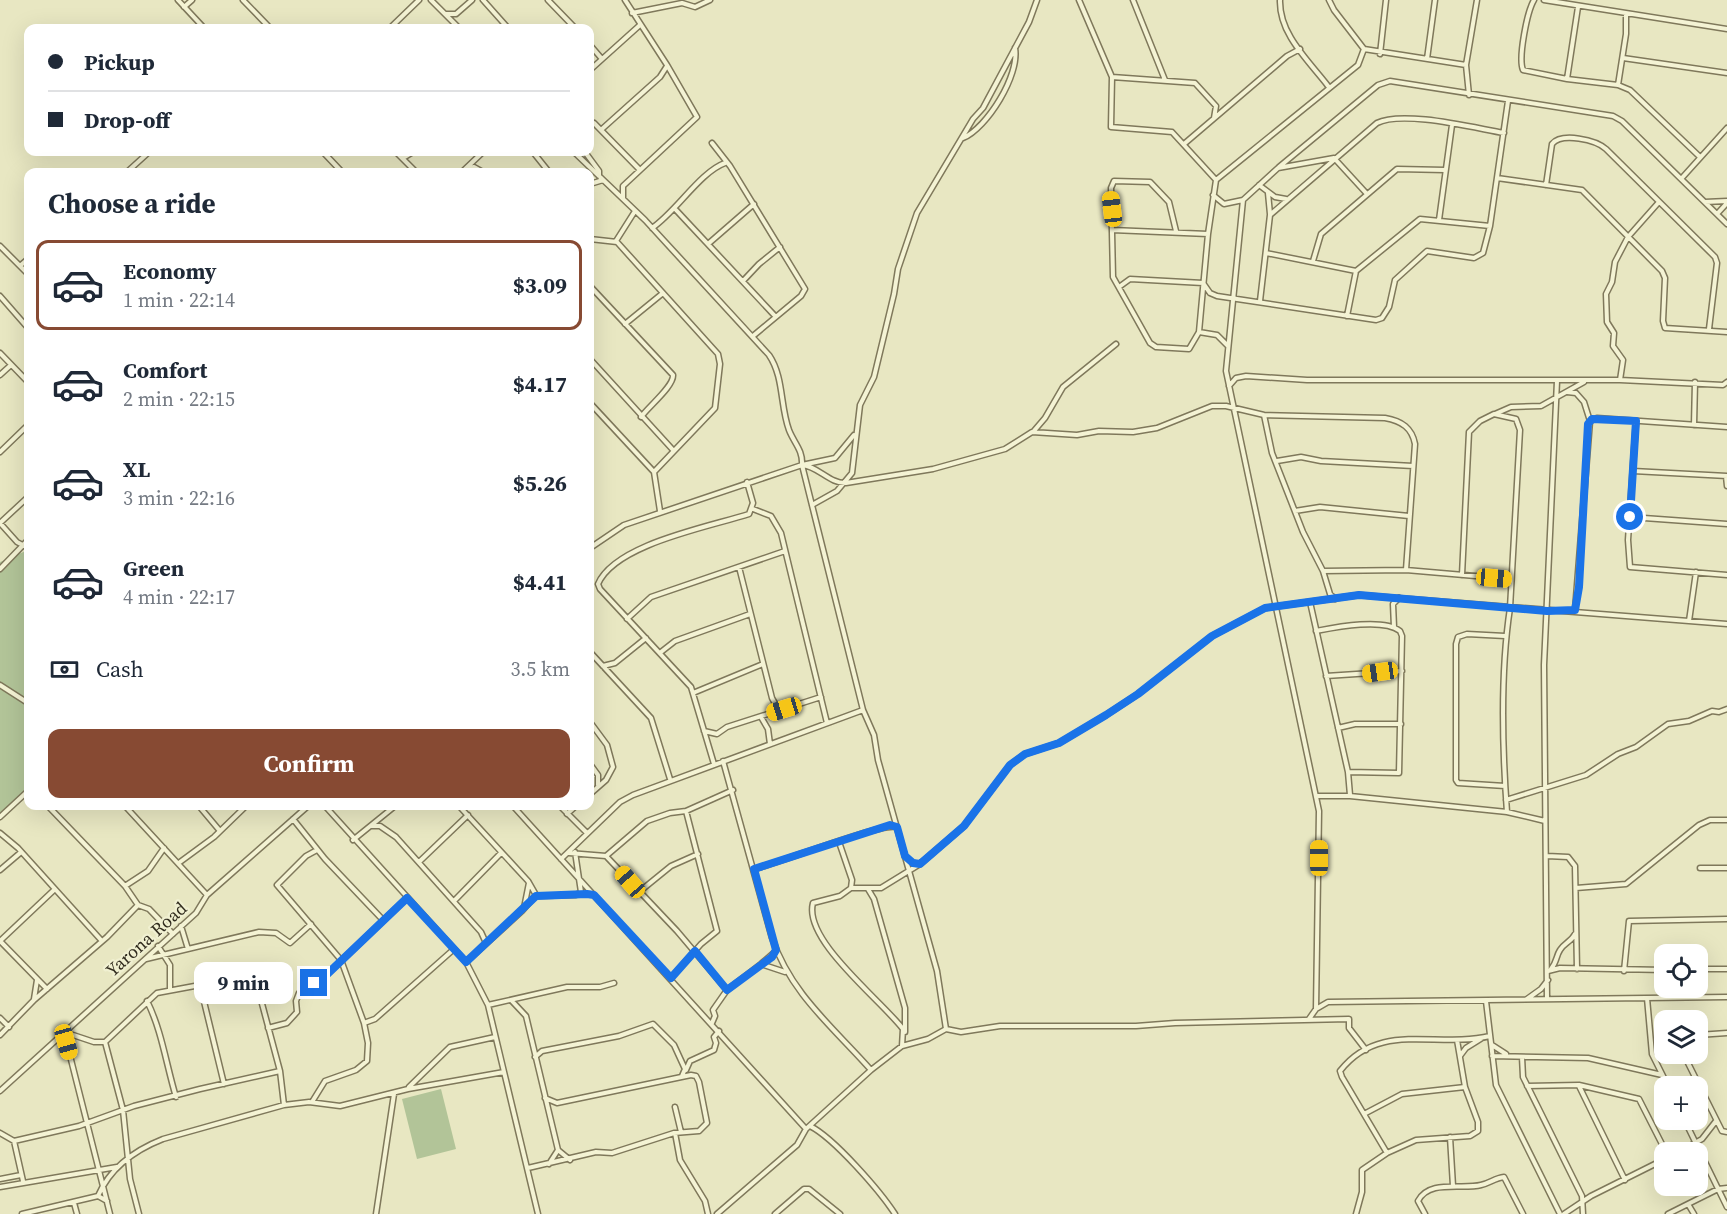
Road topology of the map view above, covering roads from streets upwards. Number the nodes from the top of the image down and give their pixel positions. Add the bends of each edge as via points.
1 (178, 0) edge
2 (192, 0) edge
3 (243, 0) edge
4 (419, 0) edge
5 (431, 0) edge
6 (471, 0) edge
7 (483, 0) edge
8 (548, 0) edge
9 (625, 0) edge
10 (710, 0) edge
11 (1037, 0) edge
12 (1079, 0) edge
13 (1133, 0) edge
14 (1280, 0) edge
15 (1329, 0) edge
16 (1386, 0) edge
17 (1435, 0) edge
18 (1477, 0) edge
19 (1534, 0) edge
20 (1544, 0) edge
21 (184, 7) junction
22 (1578, 7) junction
23 (633, 13) junction
24 (446, 14) junction
25 (456, 14) junction
26 (1626, 14) junction
27 (200, 24) edge
28 (266, 24) edge
29 (394, 24) edge
30 (455, 24) edge
31 (458, 24) edge
32 (504, 24) edge
33 (571, 24) edge
34 (640, 25) junction
35 (1727, 29) edge
36 (1015, 48) junction
37 (594, 50) edge
38 (1300, 50) junction
39 (1364, 50) junction
40 (1380, 54) junction
41 (1623, 58) junction
42 (602, 59) junction
43 (1427, 59) junction
44 (667, 65) junction
45 (1466, 65) junction
46 (594, 66) edge
47 (1727, 73) edge
48 (1112, 77) junction
49 (1567, 79) junction
50 (1165, 80) junction
51 (1618, 85) junction
52 (1328, 86) junction
53 (1469, 95) junction
54 (1508, 101) junction
55 (1216, 106) junction
56 (1229, 107) junction
57 (1214, 120) junction
58 (594, 123) dead end
59 (1452, 125) junction
60 (1727, 128) edge
61 (602, 129) junction
62 (1504, 134) junction
63 (962, 138) junction
64 (712, 143) dead end
65 (1184, 144) junction
66 (145, 156) edge
67 (327, 156) edge
68 (401, 156) edge
69 (406, 156) edge
70 (479, 156) edge
71 (536, 156) edge
72 (578, 156) edge
73 (588, 156) edge
74 (1700, 157) junction
75 (403, 158) junction
76 (1334, 158) junction
77 (1316, 162) junction
78 (725, 163) junction
79 (131, 168) edge
80 (338, 168) edge
81 (412, 168) edge
82 (467, 168) joint
83 (476, 168) edge
84 (546, 168) edge
85 (589, 168) edge
86 (1278, 168) junction
87 (1323, 168) junction
88 (640, 170) junction
89 (1445, 170) junction
90 (594, 173) edge
91 (599, 176) junction
92 (1497, 178) junction
93 (1681, 179) junction
94 (604, 180) junction
95 (1216, 180) junction
96 (594, 182) edge
97 (1259, 185) junction
98 (1546, 185) junction
99 (609, 186) junction
100 (623, 186) junction
101 (1268, 193) junction
102 (1212, 194) junction
103 (1367, 194) junction
104 (623, 198) junction
105 (1286, 199) junction
106 (1243, 200) junction
107 (1659, 202) junction
108 (1705, 202) junction
109 (1727, 202) edge
110 (753, 204) junction
111 (676, 210) junction
112 (635, 211) junction
113 (1717, 214) junction
114 (1270, 215) junction
115 (1439, 220) junction
116 (1727, 224) edge
117 (1490, 226) junction
118 (652, 228) junction
119 (1112, 230) junction
120 (1176, 231) junction
121 (1208, 234) junction
122 (1628, 237) junction
123 (594, 238) edge
124 (615, 241) junction
125 (708, 244) junction
126 (0, 246) edge
127 (780, 247) junction
128 (1266, 253) junction
129 (1313, 261) junction
130 (24, 262) edge
131 (21, 265) junction
132 (24, 269) edge
133 (1356, 270) junction
134 (743, 281) junction
135 (1203, 283) junction
136 (1119, 287) junction
137 (594, 290) edge
138 (663, 293) junction
139 (0, 296) edge
140 (1233, 297) junction
141 (1260, 301) junction
142 (1347, 315) junction
143 (775, 316) junction
144 (24, 323) edge
145 (625, 324) junction
146 (1709, 329) junction
147 (1229, 331) junction
148 (1199, 332) junction
149 (1727, 332) edge
150 (1217, 335) junction
151 (753, 336) junction
152 (1116, 344) dead end
153 (1228, 345) junction
154 (0, 353) edge
155 (594, 364) edge
156 (11, 365) junction
157 (0, 375) edge
158 (24, 378) edge
159 (1620, 380) junction
160 (1588, 381) junction
161 (1695, 382) junction
162 (1727, 382) edge
163 (1557, 384) junction
164 (1579, 384) junction
165 (1229, 386) junction
166 (1563, 392) junction
167 (1576, 393) junction
168 (1558, 396) junction
169 (594, 407) edge
170 (1233, 408) junction
171 (1494, 414) junction
172 (1264, 415) junction
173 (641, 417) junction
174 (1590, 421) junction
175 (1636, 421) junction
176 (1694, 424) junction
177 (1727, 427) edge
178 (24, 429) edge
179 (1032, 432) junction
180 (855, 434) junction
181 (673, 450) junction
182 (0, 452) edge
183 (1277, 461) junction
184 (802, 465) junction
185 (1413, 466) junction
186 (1633, 471) junction
187 (654, 472) junction
188 (1726, 476) edge
189 (747, 482) junction
190 (846, 483) junction
191 (1727, 486) edge
192 (24, 501) edge
193 (812, 505) junction
194 (753, 509) junction
195 (660, 511) junction
196 (1295, 511) junction
197 (1408, 516) junction
198 (1630, 517) junction
199 (0, 523) edge
200 (1727, 524) edge
201 (594, 545) edge
202 (22, 546) joint
203 (785, 551) junction
204 (739, 567) junction
205 (0, 569) edge
206 (1406, 570) junction
207 (1323, 571) junction
208 (1696, 572) junction
209 (1462, 575) junction
210 (1727, 575) edge
211 (1510, 579) junction
212 (1384, 597) junction
213 (1399, 598) junction
214 (1335, 599) junction
215 (1310, 602) junction
216 (1393, 603) junction
217 (1275, 606) junction
218 (1510, 608) junction
219 (1575, 610) junction
220 (1547, 611) junction
221 (750, 614) junction
222 (627, 619) junction
223 (1689, 621) junction
224 (1727, 624) edge
225 (1394, 627) junction
226 (1316, 631) junction
227 (1505, 636) junction
228 (645, 639) junction
229 (661, 652) junction
230 (594, 656) edge
231 (763, 664) junction
232 (603, 666) junction
233 (1402, 671) junction
234 (1326, 676) junction
235 (0, 685) edge
236 (693, 693) junction
237 (821, 697) junction
238 (24, 700) edge
239 (784, 709) junction
240 (1727, 709) edge
241 (863, 710) junction
242 (761, 717) junction
243 (827, 723) junction
244 (1401, 724) junction
245 (594, 727) edge
246 (1338, 728) junction
247 (704, 730) junction
248 (770, 744) junction
249 (723, 761) junction
250 (714, 764) junction
251 (594, 770) edge
252 (1347, 772) junction
253 (670, 779) junction
254 (598, 786) junction
255 (1505, 786) junction
256 (1545, 789) junction
257 (594, 790) edge
258 (733, 790) junction
259 (24, 796) edge
260 (1317, 796) junction
261 (1350, 796) junction
262 (1506, 800) junction
263 (52, 810) edge
264 (129, 810) edge
265 (202, 810) edge
266 (242, 810) edge
267 (303, 810) edge
268 (328, 810) edge
269 (390, 810) edge
270 (463, 810) edge
271 (517, 810) edge
272 (564, 810) edge
273 (572, 810) edge
274 (686, 811) junction
275 (1507, 812) junction
276 (567, 814) junction
277 (468, 815) junction
278 (0, 817) edge
279 (292, 819) junction
280 (1727, 820) edge
281 (1545, 821) junction
282 (371, 826) junction
283 (897, 827) junction
284 (220, 831) junction
285 (0, 833) edge
286 (587, 833) junction
287 (353, 840) junction
288 (839, 842) junction
289 (576, 845) junction
290 (164, 848) junction
291 (317, 850) junction
292 (20, 853) junction
293 (501, 853) junction
294 (568, 853) junction
295 (574, 854) junction
296 (698, 854) junction
297 (606, 856) junction
298 (905, 856) junction
299 (1547, 856) junction
300 (561, 859) junction
301 (180, 862) junction
302 (419, 862) junction
303 (920, 864) junction
304 (1700, 868) dead end
305 (1727, 868) edge
306 (754, 869) junction
307 (0, 870) edge
308 (909, 871) junction
309 (579, 880) junction
310 (529, 883) junction
311 (125, 886) junction
312 (852, 888) junction
313 (1576, 888) junction
314 (868, 889) junction
315 (54, 890) junction
316 (639, 892) junction
317 (579, 894) junction
318 (207, 895) junction
319 (594, 895) junction
320 (536, 896) junction
321 (407, 898) junction
322 (454, 901) junction
323 (138, 904) junction
324 (522, 911) junction
325 (1727, 919) edge
326 (383, 920) junction
327 (311, 924) junction
328 (181, 926) junction
329 (1576, 931) junction
330 (173, 934) junction
331 (101, 940) junction
332 (0, 941) edge
333 (486, 943) junction
334 (158, 946) junction
335 (188, 949) junction
336 (454, 949) junction
337 (776, 950) junction
338 (695, 951) junction
339 (163, 954) junction
340 (145, 959) junction
341 (341, 960) junction
342 (466, 962) junction
343 (761, 964) junction
344 (1576, 969) junction
345 (1708, 969) edge
346 (1727, 969) edge
347 (1654, 970) edge
348 (1548, 971) junction
349 (1624, 971) junction
350 (785, 972) junction
351 (671, 978) junction
352 (37, 980) junction
353 (1548, 980) junction
354 (614, 983) dead end
355 (200, 985) junction
356 (47, 989) junction
357 (170, 990) junction
358 (727, 990) junction
359 (1317, 991) junction
360 (1727, 997) edge
361 (1647, 998) junction
362 (1547, 999) junction
363 (34, 1000) junction
364 (511, 1000) junction
365 (1526, 1000) junction
366 (147, 1001) junction
367 (1486, 1001) junction
368 (1328, 1002) junction
369 (488, 1005) junction
370 (1316, 1009) junction
371 (0, 1018) edge
372 (1308, 1020) junction
373 (364, 1023) junction
374 (712, 1023) junction
375 (9, 1027) junction
376 (268, 1028) junction
377 (946, 1029) junction
378 (719, 1031) junction
379 (64, 1032) junction
380 (1727, 1033) edge
381 (1708, 1034) edge
382 (0, 1035) edge
383 (903, 1035) junction
384 (1490, 1036) junction
385 (495, 1037) junction
386 (1483, 1037) junction
387 (1457, 1040) junction
388 (105, 1042) junction
389 (1491, 1042) junction
390 (533, 1046) junction
391 (902, 1047) junction
392 (1366, 1050) junction
393 (542, 1051) junction
394 (1459, 1056) junction
395 (1492, 1056) junction
396 (1510, 1056) junction
397 (535, 1057) junction
398 (1522, 1057) junction
399 (685, 1069) junction
400 (871, 1070) junction
401 (280, 1071) junction
402 (504, 1072) junction
403 (691, 1074) junction
404 (1662, 1075) joint
405 (681, 1077) junction
406 (224, 1084) junction
407 (1579, 1085) junction
408 (1527, 1086) junction
409 (1465, 1087) junction
410 (408, 1089) junction
411 (0, 1091) edge
412 (394, 1094) junction
413 (176, 1096) junction
414 (545, 1098) junction
415 (312, 1102) junction
416 (557, 1103) junction
417 (1708, 1104) edge
418 (284, 1105) junction
419 (675, 1107) dead end
420 (123, 1110) junction
421 (550, 1112) junction
422 (1364, 1114) junction
423 (819, 1119) junction
424 (89, 1121) junction
425 (1716, 1121) junction
426 (808, 1128) junction
427 (681, 1132) junction
428 (1727, 1132) edge
429 (0, 1133) edge
430 (674, 1133) junction
431 (822, 1133) junction
432 (1450, 1137) junction
433 (14, 1141) junction
434 (1661, 1142) edge
435 (1698, 1142) edge
436 (558, 1150) junction
437 (1387, 1153) junction
438 (128, 1158) junction
439 (570, 1160) junction
440 (549, 1164) junction
441 (1654, 1165) edge
442 (118, 1167) junction
443 (528, 1168) junction
444 (99, 1169) junction
445 (1708, 1169) edge
446 (21, 1175) junction
447 (0, 1179) edge
448 (1625, 1180) junction
449 (23, 1181) junction
450 (103, 1185) junction
451 (1453, 1186) junction
452 (0, 1187) edge
453 (1727, 1188) edge
454 (1718, 1189) junction
455 (98, 1196) junction
456 (1583, 1200) junction
457 (107, 1201) junction
458 (74, 1203) junction
459 (1688, 1204) junction
460 (1727, 1207) edge
461 (22, 1214) edge
462 (77, 1214) edge
463 (110, 1214) edge
464 (139, 1214) edge
465 (376, 1214) edge
466 (538, 1214) edge
467 (708, 1214) edge
468 (717, 1214) edge
469 (775, 1214) edge
470 (840, 1214) edge
471 (895, 1214) edge
472 (1356, 1214) edge
473 (1425, 1214) edge
474 (1523, 1214) edge
475 (1562, 1214) edge
476 (1583, 1214) edge
477 (1668, 1214) edge
478 (1694, 1214) edge

1 - 21 street
2 - 21 street
3 - 28 street
4 - 29 street
5 - 24 street
6 - 25 street
7 - 32 street
8 - 33 street
9 - 23 street
10 - 23 street via 695,7 682,3
11 - 36 street
12 - 48 street
13 - 50 street
14 - 38 street via 1282,23
15 - 39 street
16 - 40 street
17 - 43 street
18 - 45 street
19 - 49 street via 1521,66 1526,71
20 - 22 street
21 - 27 street
22 - 26 street
22 - 49 street
23 - 34 street
24 - 25 street
24 - 30 street
25 - 31 street
26 - 35 street
26 - 41 street
34 - 42 street
34 - 44 street
36 - 63 street
36 - 63 street via 1010,78 995,107 973,133
37 - 42 street
38 - 52 street
38 - 56 street via 1287,56
39 - 40 street
39 - 52 street via 1358,64
40 - 43 street
41 - 47 street
41 - 51 street
42 - 46 street
43 - 45 street
44 - 61 street via 660,77
44 - 88 street via 697,117
45 - 53 street
48 - 50 street
48 - 65 street via 1111,127 1166,130
49 - 51 street
50 - 55 street via 1195,82
51 - 74 street via 1637,94
52 - 95 street
53 - 54 street
53 - 86 street via 1390,81 1378,85
54 - 62 street
54 - 93 street via 1613,116
55 - 56 street
55 - 57 street
56 - 57 street
57 - 65 street
58 - 61 street
59 - 62 street
59 - 76 street via 1410,118 1383,120
59 - 89 street
60 - 74 street
61 - 88 street
62 - 92 street
63 - 180 street via 916,213 897,268 874,377 860,405
64 - 78 street
65 - 95 street
66 - 79 street
67 - 80 street
68 - 75 street
69 - 75 street
70 - 82 street
71 - 84 street
72 - 85 street
73 - 91 street
74 - 93 street
75 - 81 street
76 - 77 street
76 - 87 street
76 - 103 street
77 - 86 street
77 - 87 street
78 - 110 street
78 - 111 street via 711,171
82 - 83 street
86 - 97 street
87 - 105 street
88 - 100 street
89 - 103 street via 1397,169
89 - 115 street
90 - 91 street
91 - 94 street
92 - 98 street
92 - 117 street
93 - 108 street
94 - 96 street
94 - 99 street
95 - 102 street
97 - 101 street
97 - 106 street
98 - 107 street via 1552,142 1561,138 1596,142
98 - 122 street via 1582,190
99 - 100 street
99 - 104 street
100 - 104 street
101 - 105 street
101 - 114 street
102 - 106 street via 1224,204
102 - 121 street
103 - 129 street via 1321,234
104 - 112 street
105 - 114 street
106 - 140 street
107 - 122 street
107 - 146 street via 1717,260
108 - 109 street
108 - 113 street
109 - 113 street
110 - 125 street
110 - 127 street
111 - 118 street
111 - 125 street
112 - 118 street
112 - 124 street
113 - 116 street
114 - 128 street
115 - 117 street
115 - 133 street via 1420,219
117 - 142 street via 1487,246 1474,258 1427,251 1422,255 1395,280 1389,307 1382,318
118 - 151 street
119 - 120 street
119 - 120 street via 1111,188 1114,181 1125,180 1150,182 1169,202
119 - 136 street via 1111,266
120 - 121 street
121 - 135 street
122 - 146 street via 1664,275 1665,328
122 - 159 street via 1615,262 1606,294 1613,346 1623,360
123 - 124 street
124 - 138 street
125 - 134 street
126 - 131 street
127 - 134 street
127 - 143 street via 805,289
128 - 129 street
128 - 141 street
129 - 133 street
130 - 131 street
131 - 132 street
133 - 142 street
134 - 143 street
135 - 136 street via 1130,279
135 - 140 street via 1217,296
135 - 148 street
136 - 148 street via 1137,322 1156,347 1189,349
137 - 145 street
138 - 145 street
138 - 181 street via 716,349 720,364 715,408
139 - 144 street
140 - 141 street
140 - 147 street
141 - 142 street
143 - 151 street
145 - 173 street via 673,375 671,386
146 - 149 street
147 - 150 street
147 - 153 street
148 - 150 street
150 - 153 street
151 - 184 street via 775,363 785,415 800,449
152 - 179 street via 1063,387
153 - 165 street
154 - 156 street
155 - 173 street
156 - 157 street
156 - 158 street
159 - 160 street
159 - 161 street
160 - 163 street
160 - 164 street
161 - 162 street
161 - 176 street
163 - 165 street via 1246,376 1236,378
163 - 166 street
163 - 168 street
164 - 166 street
164 - 167 street
165 - 170 street
166 - 167 street
166 - 168 street
167 - 174 street via 1584,402
168 - 171 street via 1541,406 1511,407
168 - 220 street
169 - 187 street
170 - 172 street
170 - 179 street via 1212,406 1157,428 1133,432
170 - 217 street
171 - 209 street via 1469,432
171 - 211 street via 1516,419 1520,430
172 - 183 street
172 - 185 street via 1395,420 1413,433
173 - 181 street
174 - 175 street
174 - 219 street
175 - 176 street
175 - 186 street
176 - 177 street
178 - 182 street
179 - 190 street via 1008,447 933,470
180 - 184 street via 835,458
180 - 190 street via 852,473
181 - 187 street
183 - 185 street via 1301,457
183 - 196 street
184 - 189 street
184 - 190 street
184 - 193 street
185 - 197 street
186 - 188 street
186 - 198 street
187 - 195 street
188 - 191 street
189 - 194 street
189 - 195 street
190 - 193 street
192 - 199 street
193 - 241 street
194 - 203 street via 774,518
194 - 222 street via 749,514 659,543 614,563 598,584
195 - 201 street via 624,525
196 - 197 street via 1320,507
196 - 207 street
197 - 206 street
198 - 200 street
198 - 208 street via 1630,567
199 - 202 street
202 - 205 street
203 - 204 street
203 - 237 street
204 - 221 street
204 - 222 street via 651,597
206 - 207 street
206 - 209 street
207 - 214 street
208 - 210 street
208 - 223 street
209 - 211 street
211 - 218 street
212 - 213 street
212 - 214 street via 1359,595
212 - 216 street
213 - 216 street
213 - 218 street
214 - 215 street
215 - 217 street
215 - 226 street
216 - 225 street
217 - 260 street
217 - 303 street via 1224,628 1138,694 1059,743 1017,759 964,826
218 - 220 street
218 - 227 street
219 - 220 street
219 - 223 street via 1583,614
220 - 256 street
221 - 229 street via 675,641
221 - 231 street
222 - 228 street
223 - 224 street
225 - 226 street via 1348,625
225 - 233 street via 1402,636
226 - 234 street
227 - 255 street
227 - 255 street via 1462,635 1456,644 1456,780
228 - 229 street
228 - 232 street via 615,663
229 - 236 street
230 - 232 street
231 - 236 street
231 - 239 street via 777,707
232 - 253 street via 651,718
233 - 234 street
233 - 244 street
234 - 246 street
235 - 238 street
236 - 247 street
237 - 239 street
237 - 243 street
239 - 242 street
240 - 256 street via 1668,724 1586,775
241 - 243 street
241 - 283 street via 874,735
242 - 247 street via 717,734
242 - 248 street
243 - 248 street
244 - 246 street
244 - 252 street via 1398,774
245 - 254 street via 607,745 613,767
246 - 252 street
247 - 250 street
248 - 249 street
249 - 250 street
249 - 258 street
250 - 253 street
251 - 254 street
252 - 261 street
253 - 286 street via 620,802
254 - 257 street
255 - 262 street
256 - 262 street
256 - 281 street
258 - 274 street
258 - 306 street
259 - 278 street
260 - 261 street
260 - 359 street
261 - 275 street
262 - 275 street
263 - 311 street
264 - 290 street
265 - 284 street
266 - 284 street
267 - 279 street, Yarona Road
268 - 287 street
269 - 282 street
270 - 277 street
271 - 300 street
272 - 276 street
273 - 276 street
274 - 296 street
274 - 297 street via 647,821
275 - 281 street
276 - 286 street
277 - 293 street
277 - 302 street
279 - 291 street
279 - 318 street, Yarona Road
280 - 313 street via 1699,825 1622,886
281 - 299 street
282 - 287 street
282 - 302 street via 386,829
283 - 288 street via 865,831
283 - 298 street
284 - 301 street
285 - 292 street
286 - 289 street
287 - 321 street
288 - 306 street
288 - 312 street
289 - 294 street
289 - 295 street
290 - 301 street
290 - 311 street via 148,871
291 - 326 street
291 - 327 street via 276,885
292 - 307 street
292 - 315 street
293 - 310 street
293 - 322 street
294 - 295 street
294 - 300 street
295 - 297 street
295 - 309 street
296 - 316 street via 670,866
296 - 338 street via 717,931
297 - 316 street
298 - 303 street
298 - 308 street
299 - 313 street via 1571,860
299 - 348 street
300 - 309 street
301 - 318 street
302 - 322 street
303 - 308 street
304 - 305 street
306 - 337 street
308 - 314 street via 881,888
308 - 377 street via 937,971
309 - 317 street
309 - 319 street
310 - 320 street
310 - 324 street
311 - 323 street
312 - 314 street
312 - 383 street via 840,896 813,903 811,918 822,940 896,1020
313 - 329 street
314 - 383 street via 893,959 905,1008
315 - 331 street
315 - 332 street
316 - 338 street
317 - 319 street
317 - 320 street
318 - 328 street, Yarona Road via 196,913
319 - 351 street
320 - 324 street
321 - 326 street
321 - 336 street
322 - 333 street
323 - 330 street via 149,909
323 - 331 street
324 - 333 street
325 - 349 street via 1629,921
326 - 341 street
327 - 335 street via 290,943 276,933 259,932
327 - 341 street
328 - 330 street, Yarona Road
328 - 335 street
329 - 344 street
329 - 348 street
330 - 334 street, Yarona Road
331 - 356 street
332 - 352 street
333 - 342 street
334 - 339 street
334 - 340 street, Yarona Road
335 - 339 street
336 - 342 street
336 - 373 street via 375,1019
337 - 343 street
337 - 350 street
338 - 351 street
338 - 358 street
339 - 340 street
339 - 357 street via 170,965
340 - 379 street, Yarona Road
341 - 373 street
341 - 376 street via 320,981 299,993 297,1012 287,1023
342 - 369 street
343 - 350 street
343 - 358 street
344 - 348 street
344 - 349 street
345 - 346 street
347 - 349 street
348 - 353 street
350 - 400 street
351 - 374 street
352 - 356 street
352 - 363 street
353 - 362 street
353 - 365 street
354 - 364 street via 567,987
355 - 357 street
355 - 376 street via 223,977 248,976 256,986
355 - 406 street
356 - 363 street
357 - 366 street
358 - 374 street via 713,1010
359 - 368 street
359 - 370 street
360 - 361 street
361 - 362 street
361 - 404 street via 1652,1054
362 - 365 street
363 - 375 street
364 - 369 street
364 - 390 street via 526,1016
365 - 367 street
366 - 388 street
366 - 413 street via 160,1030
367 - 368 street
367 - 384 street
368 - 370 street
369 - 385 street
370 - 372 street
371 - 375 street
372 - 377 street via 1000,1026 961,1032
372 - 392 street via 1350,1019 1349,1028
373 - 415 street via 367,1061 356,1070 325,1081
374 - 378 street
375 - 382 street
376 - 401 street
377 - 391 street
378 - 399 street via 714,1037 714,1050 690,1061
378 - 426 street
379 - 388 street
379 - 411 street, Yarona Road
379 - 424 street
380 - 381 street
383 - 391 street
384 - 386 street
384 - 389 street
385 - 402 street
385 - 410 street via 450,1047
386 - 387 street
386 - 394 street
387 - 392 street via 1385,1040
387 - 394 street
388 - 420 street
389 - 395 street
389 - 396 street
390 - 393 street
390 - 397 street
391 - 400 street
392 - 422 street via 1340,1071
393 - 397 street
393 - 399 street via 619,1036 654,1024 674,1045
394 - 409 street
395 - 396 street
395 - 475 street via 1493,1077 1501,1098
396 - 398 street
397 - 414 street
398 - 404 street via 1588,1058
398 - 408 street via 1521,1069
399 - 403 street
399 - 405 street
400 - 423 street
401 - 406 street
401 - 418 street
402 - 410 street
402 - 443 street
403 - 405 street
403 - 427 street via 699,1082 707,1123 703,1130
405 - 416 street
406 - 413 street
407 - 408 street
407 - 434 street via 1640,1099
407 - 448 street
408 - 456 street
409 - 422 street via 1402,1094
409 - 432 street via 1480,1127 1470,1136
410 - 412 street
412 - 415 street via 340,1106
412 - 465 street
413 - 420 street
414 - 416 street
414 - 421 street
415 - 418 street
416 - 421 street
417 - 425 street
418 - 438 street via 163,1138
419 - 427 street
420 - 424 street
420 - 438 street
421 - 436 street
422 - 437 street
423 - 426 street
423 - 431 street
424 - 433 street
424 - 444 street
425 - 428 street
425 - 435 street
426 - 431 street
426 - 468 street via 797,1144
427 - 430 street
429 - 433 street
430 - 439 street via 612,1153 596,1152
430 - 467 street via 680,1160
431 - 471 street
432 - 437 street via 1416,1140
432 - 451 street
433 - 446 street
436 - 439 street
436 - 440 street
437 - 472 street via 1362,1170
438 - 442 street
438 - 464 street
439 - 440 street
440 - 443 street
441 - 448 street
442 - 444 street
442 - 450 street
443 - 466 street
444 - 449 street
444 - 450 street
445 - 454 street
446 - 447 street
446 - 449 street
448 - 456 street
449 - 452 street
450 - 455 street
450 - 457 street
451 - 473 street via 1425,1192 1419,1198
451 - 474 street via 1481,1186 1504,1177
453 - 454 street
454 - 459 street
454 - 460 street
455 - 457 street
455 - 458 street
456 - 475 street
456 - 476 street
457 - 463 street
458 - 461 street
458 - 462 street
459 - 477 street
459 - 478 street
469 - 470 street via 804,1189

